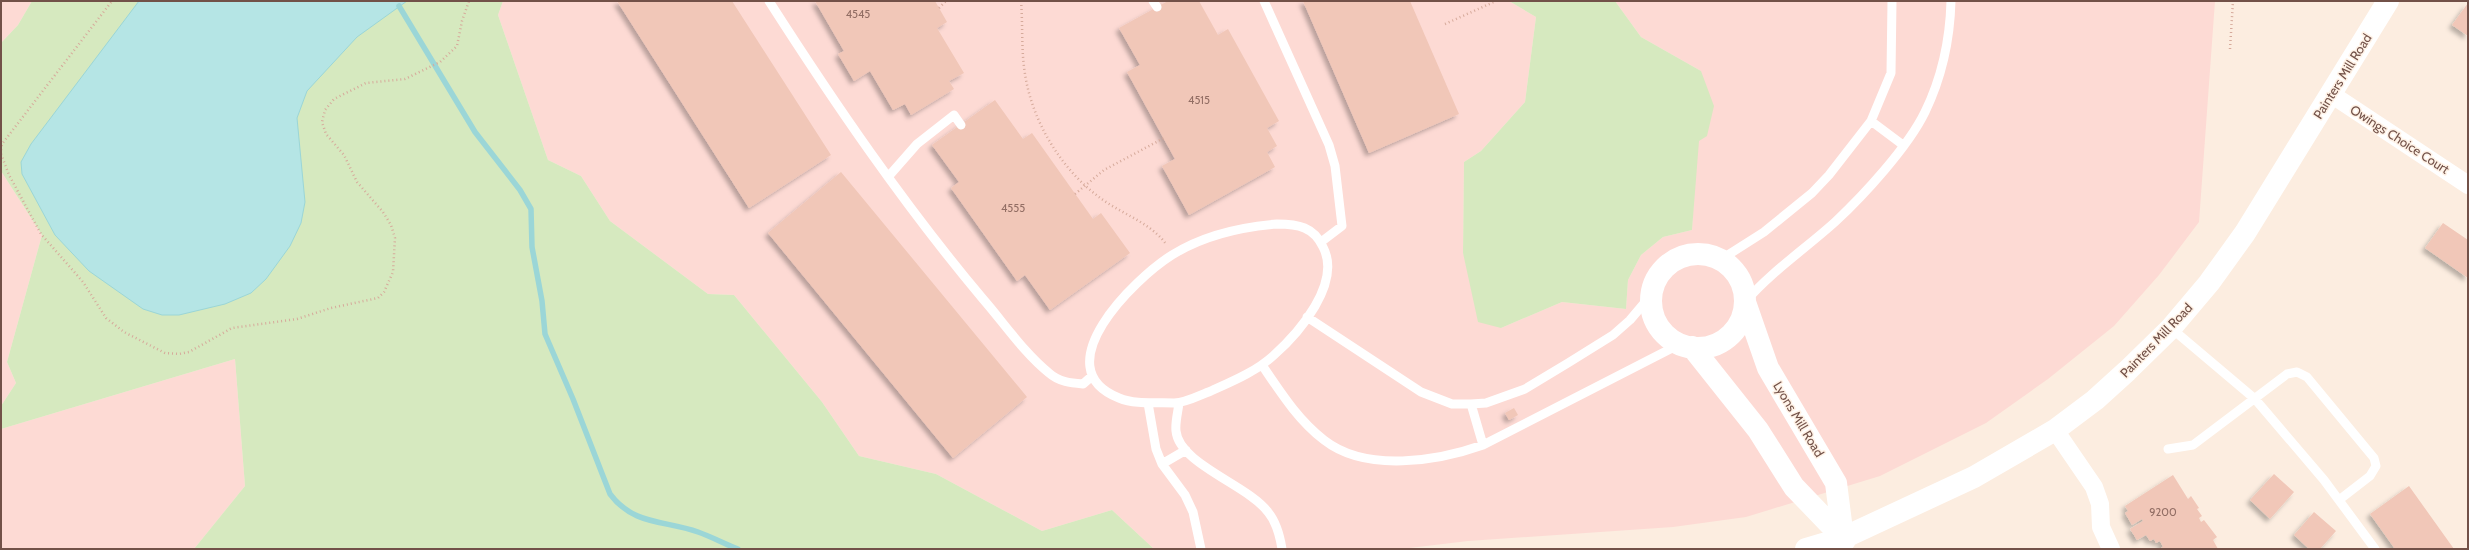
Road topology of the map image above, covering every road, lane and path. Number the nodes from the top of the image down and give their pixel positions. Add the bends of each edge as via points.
1 (112, 1) edge
2 (469, 1) edge
3 (770, 1) edge
4 (946, 1) edge
5 (1021, 1) edge
6 (1264, 1) edge
7 (1496, 1) edge
8 (1892, 1) edge
9 (1951, 1) edge
10 (2233, 1) edge
11 (2388, 1) edge
12 (939, 8) dead end
13 (1446, 24) dead end
14 (2230, 49) dead end
15 (2331, 94) junction
16 (1871, 121) junction
17 (961, 125) dead end
18 (1164, 138) dead end
19 (1903, 145) junction
20 (1, 150) edge
21 (1, 154) edge
22 (2, 160) edge
23 (888, 177) junction
24 (1085, 185) junction
25 (2468, 185) edge
26 (1075, 194) dead end
27 (1321, 242) junction
28 (1172, 255) junction
29 (1720, 260) junction
30 (1652, 294) junction
31 (1745, 302) junction
32 (1307, 317) junction
33 (2171, 328) junction
34 (1686, 346) junction
35 (1262, 365) junction
36 (1091, 377) junction
37 (2255, 400) junction
38 (1179, 403) junction
39 (1148, 404) junction
40 (1471, 404) junction
41 (2055, 430) junction
42 (1483, 445) junction
43 (2168, 449) dead end
44 (1186, 450) junction
45 (1162, 464) junction
46 (2339, 500) junction
47 (1847, 543) edge
48 (1201, 549) edge
49 (1282, 549) edge
50 (1806, 549) edge
51 (2111, 549) edge
52 (2374, 549) edge

1 - 20 path via 2,144
2 - 22 path via 457,46 440,62 405,79 380,80 347,91 334,99 323,116 326,134 344,155 358,182 383,212 395,238 393,272 384,292 378,298 297,319 232,328 201,347 179,354 165,353 124,332 106,318 84,282 41,234
3 - 23 lane via 848,122
4 - 12 path
5 - 24 path via 1025,76 1037,116 1057,152
6 - 27 lane via 1329,145 1335,166 1342,226
7 - 13 path
8 - 16 lane via 1891,73
9 - 19 lane via 1951,31 1940,75 1925,113
10 - 14 path
11 - 15 main road, Painters Mill Road
15 - 25 street, Owings Choice Court
15 - 33 main road, Painters Mill Road via 2245,233
16 - 19 lane
16 - 29 lane via 1812,193 1764,232
17 - 23 lane via 954,115 917,144
18 - 24 path via 1104,170
19 - 31 lane via 1865,192 1840,217 1760,284
21 - 22 path
23 - 36 lane via 964,277 1050,374 1062,381 1083,384
24 - 26 path
24 - 28 path via 1116,209 1158,234
27 - 28 lane via 1313,232 1298,224 1271,224 1230,231
27 - 32 lane via 1326,251 1326,282
28 - 36 lane via 1139,281 1105,322 1088,359
29 - 30 main road, Lyons Mill Road via 1698,254 1677,259 1658,276
29 - 31 main road, Lyons Mill Road via 1739,278
30 - 34 main road, Lyons Mill Road via 1652,310 1658,325 1664,333
30 - 40 lane via 1613,335 1568,363 1525,389 1496,400
31 - 34 main road via 1742,316 1731,334 1713,346
31 - 47 main road, Lyons Mill Road via 1768,368 1836,483
32 - 35 lane via 1288,341
32 - 40 lane via 1421,392 1452,404
33 - 37 lane
33 - 41 main road, Painters Mill Road via 2095,400
34 - 42 lane
34 - 47 main road, Lyons Mill Road via 1758,430 1794,487
35 - 38 lane
35 - 42 lane via 1307,426 1326,442 1349,452 1375,459 1427,460 1453,456
36 - 39 lane via 1105,392 1120,399
37 - 43 lane via 2193,445
37 - 46 lane
37 - 46 lane via 2287,374 2297,372 2307,377 2365,446 2374,458 2376,466 2370,476
38 - 39 lane
38 - 44 lane via 1176,432
39 - 45 lane via 1152,432
40 - 42 lane
41 - 47 main road, Painters Mill Road via 1974,477
41 - 51 street via 2094,487 2100,504 2101,527
44 - 45 lane
44 - 49 lane via 1198,461 1257,500 1269,513 1279,532
45 - 48 lane via 1185,495 1193,512
46 - 52 lane
47 - 50 main road, Painters Mill Road

